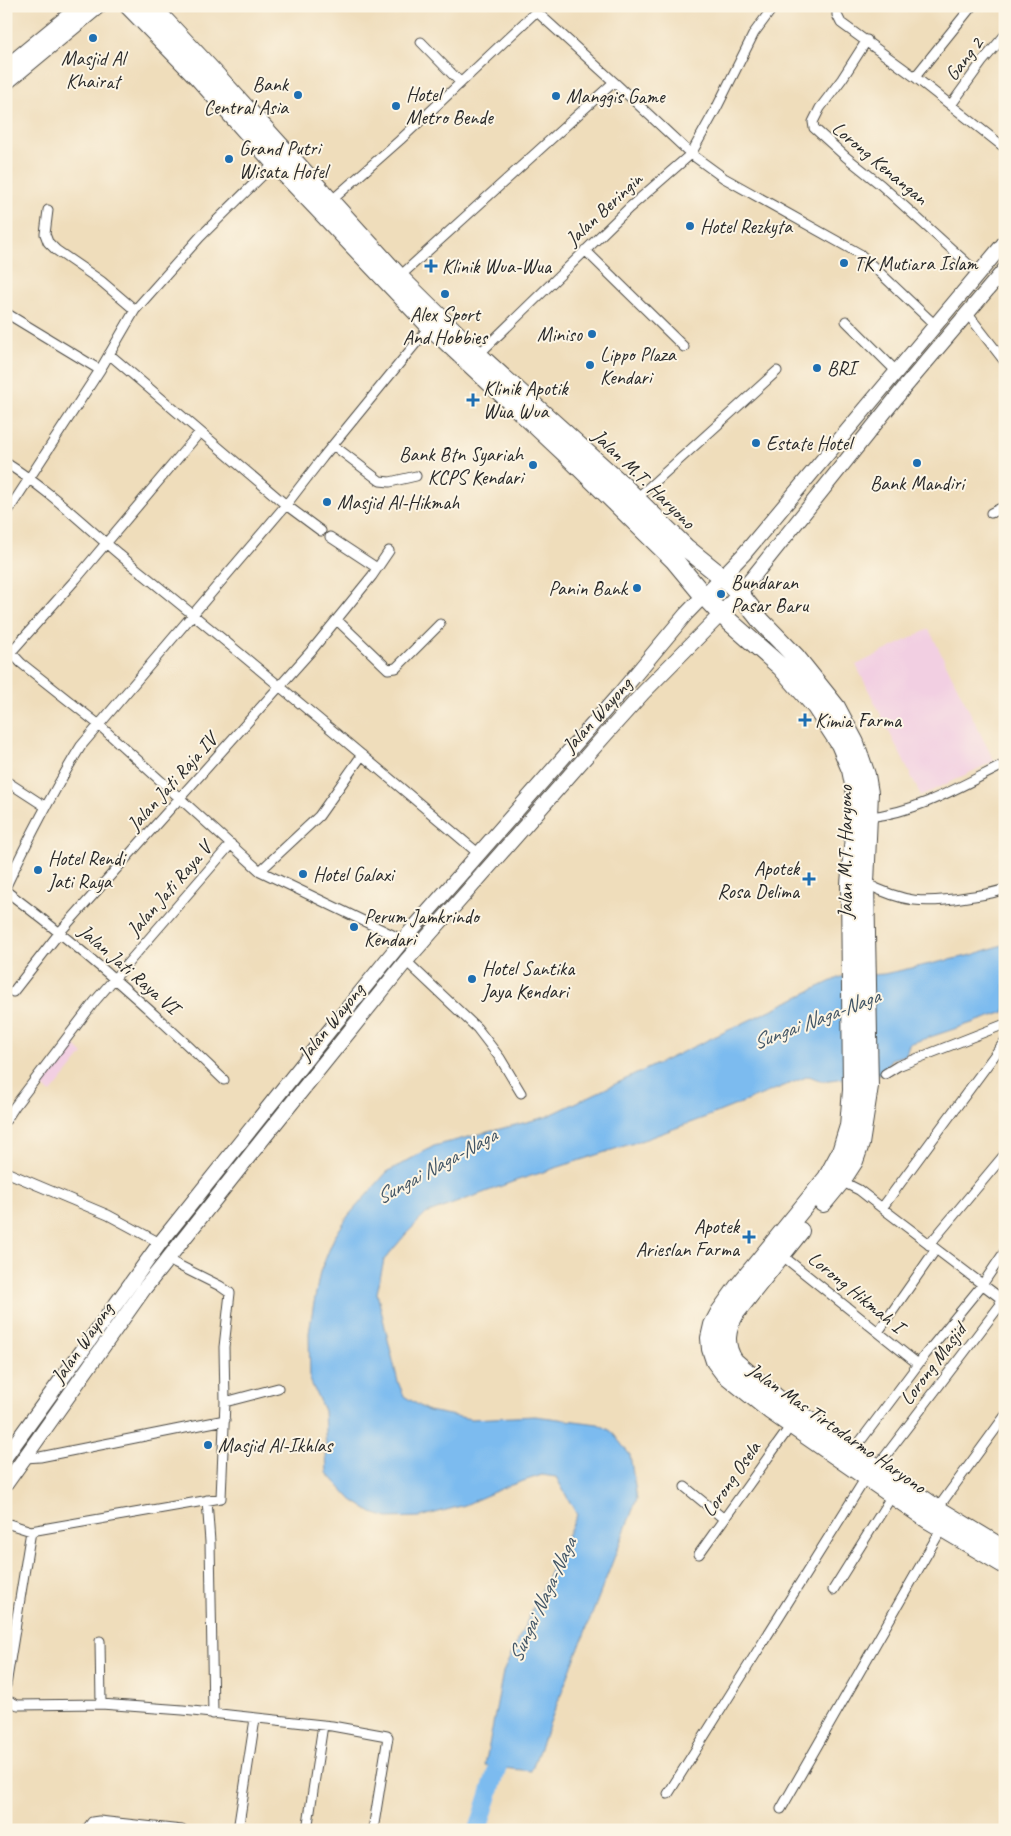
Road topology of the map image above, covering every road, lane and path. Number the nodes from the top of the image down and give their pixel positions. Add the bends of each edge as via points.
1 (80, 6) edge
2 (99, 6) edge
3 (129, 6) edge
4 (151, 6) edge
5 (774, 6) edge
6 (837, 6) edge
7 (972, 6) edge
8 (540, 9) edge
9 (1005, 35) edge
10 (867, 40) junction
11 (421, 42) dead end
12 (6, 67) edge
13 (916, 77) junction
14 (460, 82) junction
15 (614, 82) junction
16 (6, 83) edge
17 (951, 105) junction
18 (1005, 148) edge
19 (691, 154) junction
20 (280, 158) junction
21 (331, 201) junction
22 (48, 210) dead end
23 (1005, 242) edge
24 (585, 250) junction
25 (1005, 269) edge
26 (979, 274) junction
27 (399, 277) junction
28 (991, 284) junction
29 (135, 310) junction
30 (6, 313) edge
31 (968, 313) junction
32 (846, 321) dead end
33 (935, 325) junction
34 (430, 326) junction
35 (684, 347) dead end
36 (109, 354) junction
37 (478, 354) junction
38 (1005, 362) edge
39 (100, 370) junction
40 (777, 371) dead end
41 (896, 371) junction
42 (200, 432) junction
43 (333, 445) junction
44 (6, 462) edge
45 (416, 476) dead end
46 (30, 478) junction
47 (636, 499) junction
48 (286, 505) junction
49 (1005, 506) edge
50 (992, 513) dead end
51 (6, 514) edge
52 (321, 531) dead end
53 (330, 536) dead end
54 (105, 544) junction
55 (389, 551) dead end
56 (377, 568) junction
57 (721, 576) junction
58 (739, 593) junction
59 (702, 595) junction
60 (721, 614) junction
61 (194, 615) junction
62 (337, 620) junction
63 (440, 624) dead end
64 (9, 650) edge
65 (279, 686) junction
66 (98, 724) junction
67 (362, 755) junction
68 (1005, 764) edge
69 (6, 781) edge
70 (180, 799) junction
71 (46, 806) junction
72 (869, 817) junction
73 (231, 844) junction
74 (479, 854) junction
75 (260, 872) junction
76 (865, 883) junction
77 (6, 886) edge
78 (1005, 889) edge
79 (6, 890) edge
80 (60, 932) junction
81 (403, 940) junction
82 (406, 961) junction
83 (859, 969) junction
84 (113, 979) junction
85 (13, 992) dead end
86 (1005, 1024) edge
87 (1005, 1042) edge
88 (885, 1074) dead end
89 (224, 1080) dead end
90 (860, 1088) junction
91 (521, 1093) dead end
92 (6, 1120) edge
93 (1005, 1154) edge
94 (6, 1172) edge
95 (841, 1181) junction
96 (882, 1208) junction
97 (160, 1243) junction
98 (933, 1247) junction
99 (776, 1251) junction
100 (1005, 1251) edge
101 (168, 1260) junction
102 (982, 1285) junction
103 (878, 1332) junction
104 (918, 1364) junction
105 (278, 1388) dead end
106 (226, 1402) junction
107 (1005, 1416) edge
108 (225, 1420) junction
109 (792, 1424) junction
110 (853, 1451) junction
111 (6, 1456) edge
112 (25, 1458) junction
113 (872, 1472) junction
114 (6, 1484) edge
115 (685, 1487) dead end
116 (893, 1494) junction
117 (207, 1500) junction
118 (724, 1519) junction
119 (936, 1519) junction
120 (6, 1523) edge
121 (31, 1531) junction
122 (1005, 1550) edge
123 (700, 1554) dead end
124 (1005, 1565) edge
125 (834, 1590) dead end
126 (100, 1641) dead end
127 (6, 1685) edge
128 (6, 1700) edge
129 (101, 1704) junction
130 (213, 1714) junction
131 (255, 1719) junction
132 (323, 1725) junction
133 (668, 1794) dead end
134 (781, 1809) dead end
135 (86, 1830) edge
136 (182, 1830) edge
137 (238, 1830) edge
138 (307, 1830) edge
139 (372, 1830) edge

1 - 12 main road
2 - 16 main road
3 - 20 highway, Jalan M.T. Haryono
4 - 20 highway, Jalan M.T. Haryono via 188,44
5 - 19 street via 754,33
6 - 10 street via 841,23
7 - 13 street
8 - 14 street
8 - 15 street
9 - 17 street, Gang 2
10 - 13 street
10 - 26 street, Lorong Kenangan via 820,108 813,122 814,128
11 - 14 street
13 - 17 street
14 - 21 street
15 - 19 street
15 - 27 street
17 - 18 street
19 - 24 street, Jalan Beringin
19 - 33 street via 732,183 860,254
20 - 21 highway, Jalan M.T. Haryono
20 - 29 street via 200,237
20 - 34 highway, Jalan M.T. Haryono
21 - 27 highway, Jalan M.T. Haryono
22 - 29 street via 44,234 48,242
23 - 26 main road, Jalan Wayong
24 - 35 street
24 - 37 street, Jalan Beringin
25 - 28 main road, Jalan Wayong
26 - 28 main road
26 - 33 main road, Jalan Wayong
27 - 37 highway, Jalan M.T. Haryono
28 - 31 main road, Jalan Wayong
29 - 36 street
30 - 39 street
31 - 38 street
31 - 58 main road, Jalan Wayong
32 - 41 street
33 - 41 main road, Jalan Wayong
34 - 43 street
34 - 59 highway, Jalan M.T. Haryono via 674,560
36 - 39 street
36 - 42 street
37 - 47 highway, Jalan M.T. Haryono
39 - 46 street
40 - 47 street
41 - 57 main road, Jalan Wayong
42 - 48 street
42 - 54 street
43 - 45 street via 380,481
43 - 48 street
44 - 46 street
46 - 51 street
46 - 54 street
47 - 57 highway, Jalan M.T. Haryono via 684,547
48 - 52 street
48 - 61 street
49 - 50 street
53 - 56 street
54 - 61 street
54 - 64 street
55 - 56 street, Jalan Jati Raja IV
56 - 62 street, Jalan Jati Raja IV
57 - 58 highway, Jalan M.T. Haryono
57 - 59 main road, Jalan Wayong
58 - 60 main road, Jalan Wayong
58 - 72 highway, Jalan M.T. Haryono via 836,707 855,743 866,775
59 - 60 highway, Jalan M.T. Haryono
59 - 74 main road, Jalan Wayong
60 - 82 main road, Jalan Wayong via 643,693
60 - 83 highway, Jalan M.T. Haryono via 780,667 816,707 840,744 851,770 857,799 850,884
61 - 65 street
61 - 66 street
62 - 63 street via 392,670
62 - 65 street, Jalan Jati Raja IV
64 - 66 street
65 - 67 street
65 - 70 street, Jalan Jati Raja IV
66 - 70 street
66 - 71 street
67 - 74 street
67 - 75 street via 319,816
68 - 72 street via 928,802 888,815
69 - 71 street
70 - 73 street
70 - 80 street, Jalan Jati Raja IV
71 - 77 street
72 - 76 highway, Jalan M.T. Haryono
73 - 75 street
73 - 84 street, Jalan Jati Raya V
74 - 81 main road, Jalan Wayong
75 - 81 street
76 - 78 street via 887,894 926,902
76 - 83 highway, Jalan M.T. Haryono
79 - 80 street, Jalan Jati Raya VI
80 - 84 street, Jalan Jati Raya VI
80 - 85 street, Jalan Jati Raja IV
81 - 97 main road, Jalan Wayong
82 - 91 street via 477,1028
82 - 101 main road, Jalan Wayong
83 - 90 highway, Jalan M.T. Haryono
84 - 89 street, Jalan Jati Raya VI
84 - 92 street, Jalan Jati Raya V
86 - 88 street
87 - 96 street
90 - 95 highway, Jalan Mas Tirtodarmo Haryono via 860,1144
90 - 99 highway, Jalan Mas Tirtodarmo Haryono via 841,1152 827,1178
93 - 98 street
94 - 97 street via 108,1215
95 - 96 street
95 - 99 highway, Jalan Mas Tirtodarmo Haryono
96 - 98 street
97 - 111 main road, Jalan Wayong
98 - 102 street
98 - 103 street
99 - 103 street, Lorong Hikmah I
99 - 109 highway, Jalan Mas Tirtodarmo Haryono via 738,1286 720,1312 710,1338 711,1349 724,1373
99 - 110 highway, Jalan Mas Tirtodarmo Haryono via 729,1325 728,1352 780,1402
100 - 102 street
101 - 106 street via 230,1293 224,1347
101 - 112 main road, Jalan Wayong
102 - 104 street
102 - 113 street, Lorong Masjid via 998,1297 1001,1304
103 - 104 street, Lorong Hikmah I
104 - 110 street
105 - 106 street
106 - 108 street
107 - 119 street
108 - 112 street
108 - 117 street via 221,1498
109 - 113 highway, Jalan Mas Tirtodarmo Haryono
109 - 118 street, Lorong Osela
110 - 113 highway, Jalan Mas Tirtodarmo Haryono
112 - 114 main road, Jalan Wayong
113 - 116 highway, Jalan Mas Tirtodarmo Haryono
113 - 119 highway, Jalan Mas Tirtodarmo Haryono
113 - 133 street
115 - 118 street
116 - 119 highway, Jalan Mas Tirtodarmo Haryono
116 - 125 street
117 - 121 street
117 - 130 street
118 - 123 street, Lorong Osela
119 - 122 highway, Jalan Mas Tirtodarmo Haryono
119 - 124 highway, Jalan Mas Tirtodarmo Haryono
119 - 134 street
120 - 121 street
121 - 127 street
126 - 129 street
128 - 129 street via 18,1705
129 - 130 street
130 - 131 street
131 - 132 street
131 - 137 street
132 - 138 street
132 - 139 street via 388,1737
135 - 136 street via 92,1822 99,1821

